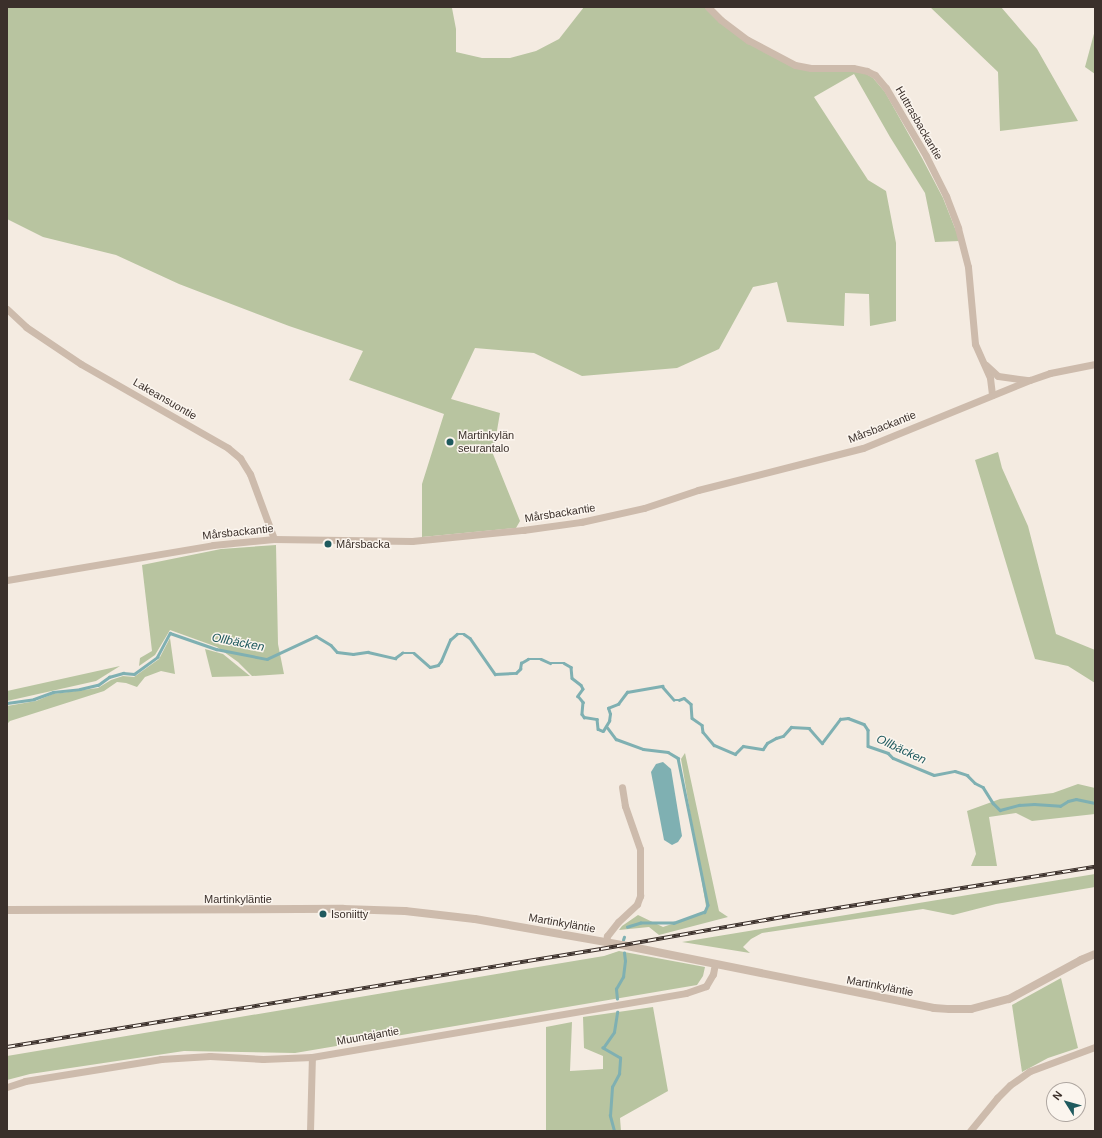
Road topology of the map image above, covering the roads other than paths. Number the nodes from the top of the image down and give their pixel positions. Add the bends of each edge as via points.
1 (708, 7) edge
2 (7, 309) edge
3 (984, 364) junction
4 (1095, 364) edge
5 (1030, 380) junction
6 (992, 395) junction
7 (274, 539) junction
8 (7, 580) edge
9 (622, 788) dead end
10 (7, 910) edge
11 (606, 942) junction
12 (1095, 954) edge
13 (715, 964) junction
14 (1095, 1047) edge
15 (312, 1057) junction
16 (7, 1087) edge
17 (310, 1131) edge
18 (970, 1131) edge

1 - 3 street, Huttrasbackantie via 748,40 789,63 811,68 853,68 867,71 886,88 926,156 946,196 958,228 968,267 975,344
2 - 7 street, Lakeansuontie via 26,327 81,364 228,448 240,458 250,474
3 - 5 street, Huttrasbackantie via 998,376
3 - 6 street, Huttrasbackantie via 990,378
4 - 5 street, Mårsbackantie via 1050,373
5 - 6 street, Mårsbackantie
6 - 7 street, Mårsbackantie via 864,448 698,490 644,508 581,522 412,541
7 - 8 street, Mårsbackantie via 213,545
9 - 11 street via 625,806 640,849 640,896 637,904 607,936
10 - 11 street, Martinkyläntie via 405,911 475,919
11 - 13 street, Martinkyläntie
12 - 13 street, Martinkyläntie via 1009,999 971,1009 934,1008
13 - 15 street, Muuntajantie via 714,974 706,986 686,993
14 - 18 street via 1030,1071 997,1098
15 - 16 street, Muuntajantie via 263,1060 210,1056 161,1059 25,1081
15 - 17 street

